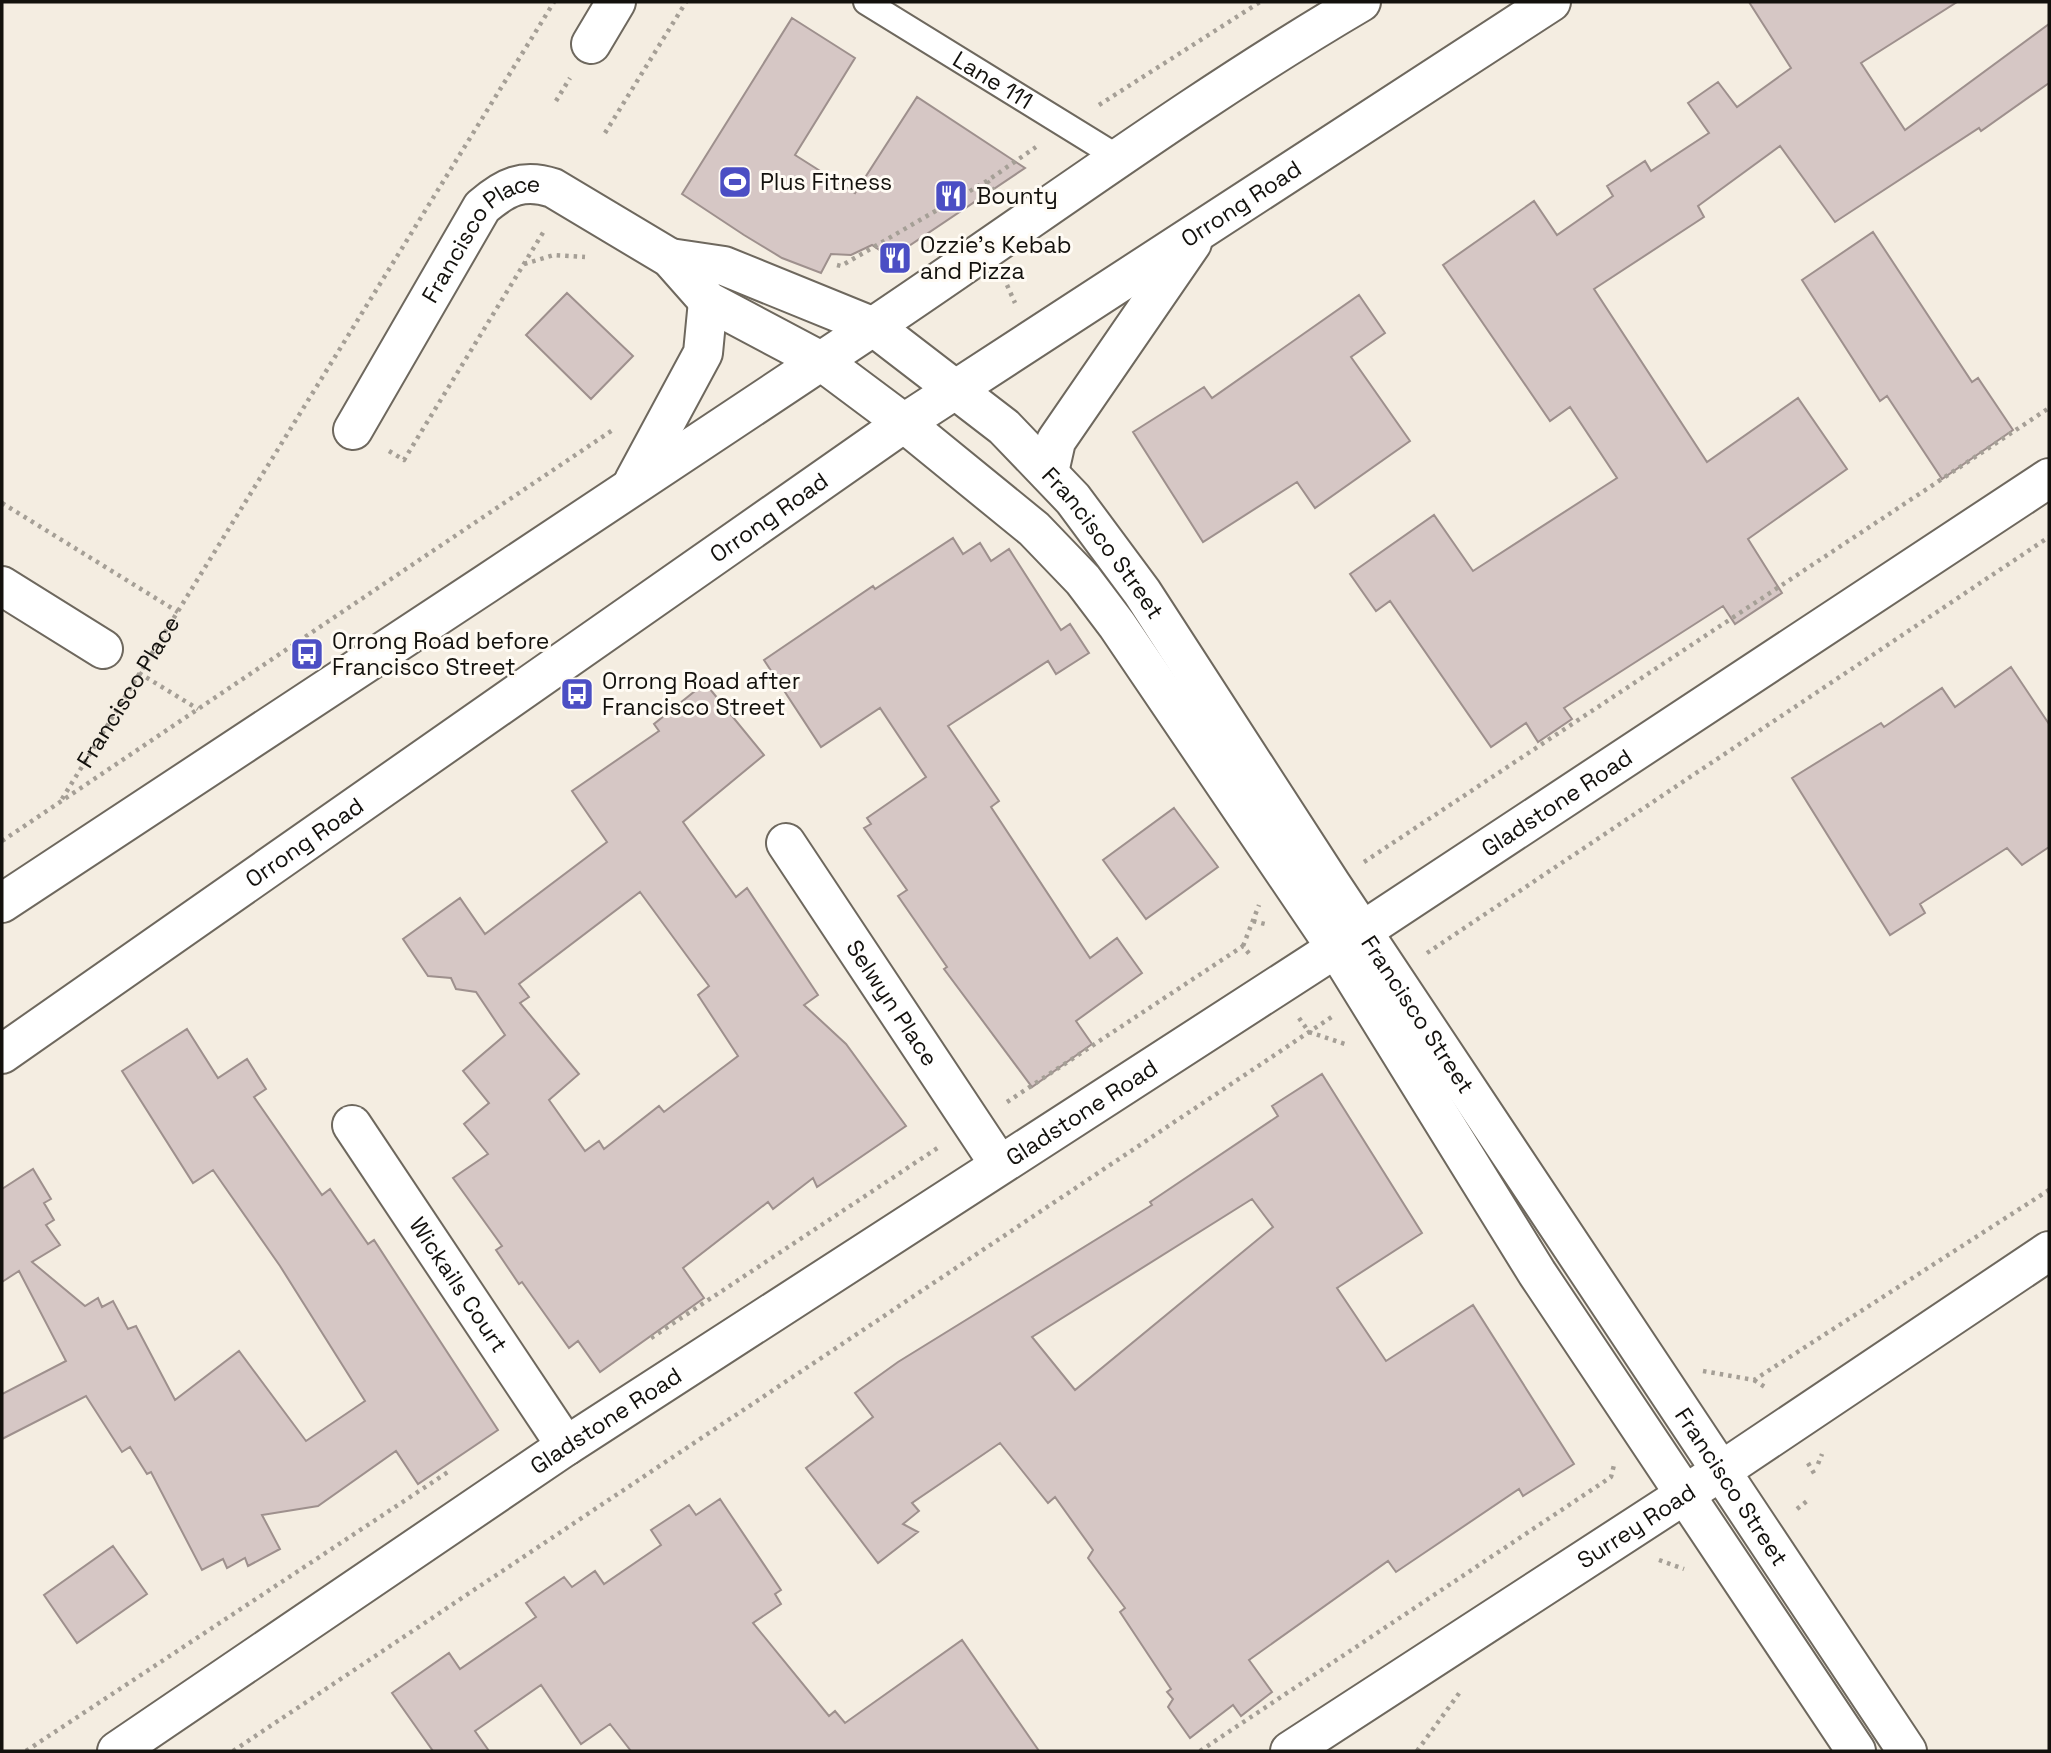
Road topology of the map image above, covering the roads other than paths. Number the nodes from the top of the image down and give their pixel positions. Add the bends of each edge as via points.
1 (616, 2) edge
2 (866, 2) edge
3 (1361, 2) edge
4 (1551, 2) edge
5 (1311, 19) edge
6 (591, 44) dead end
7 (1119, 158) junction
8 (1201, 230) junction
9 (670, 258) junction
10 (708, 301) junction
11 (874, 327) junction
12 (821, 360) junction
13 (959, 390) junction
14 (904, 423) junction
15 (353, 430) dead end
16 (1049, 472) junction
17 (2049, 478) edge
18 (632, 486) junction
19 (2, 586) edge
20 (103, 649) road end
21 (786, 843) dead end
22 (1318, 893) junction
23 (2, 903) edge
24 (1350, 939) junction
25 (1379, 986) junction
26 (2, 1054) edge
27 (352, 1125) dead end
28 (999, 1164) junction
29 (2049, 1251) edge
30 (566, 1447) junction
31 (1721, 1471) junction
32 (1686, 1494) junction
33 (117, 1751) edge
34 (1290, 1751) edge
35 (1856, 1751) edge
36 (1907, 1751) edge

1 - 6 main road
2 - 7 lane, Lane 111
3 - 5 main road
4 - 8 main road, Orrong Road
5 - 7 main road
7 - 11 main road
8 - 13 main road, Orrong Road
8 - 16 main road via 1056,441
9 - 10 main road, Francisco Place
9 - 11 main road, Francisco Place via 724,266
9 - 15 main road, Francisco Place via 553,188 518,183 498,193 482,207
10 - 12 main road, Francisco Place
10 - 18 main road via 703,353
11 - 12 main road
11 - 13 main road, Francisco Street
12 - 14 main road, Francisco Street
12 - 18 main road
13 - 14 main road, Orrong Road
13 - 16 main road, Francisco Street
14 - 22 main road, Francisco Street via 1034,529 1083,580
14 - 26 main road, Orrong Road
16 - 22 main road, Francisco Street via 1142,592
17 - 24 main road, Gladstone Road
18 - 23 main road
19 - 20 main road
21 - 28 main road, Selwyn Place
22 - 24 main road, Francisco Street
24 - 25 main road, Francisco Street
24 - 28 main road, Gladstone Road
25 - 31 main road, Francisco Street via 1683,1384
25 - 32 main road, Francisco Street via 1537,1273
27 - 30 main road, Wickails Court
28 - 30 main road, Gladstone Road
29 - 31 main road, Surrey Road
30 - 33 main road, Gladstone Road
31 - 32 main road, Surrey Road
31 - 36 main road, Francisco Street
32 - 34 main road, Surrey Road
32 - 35 main road, Francisco Street

